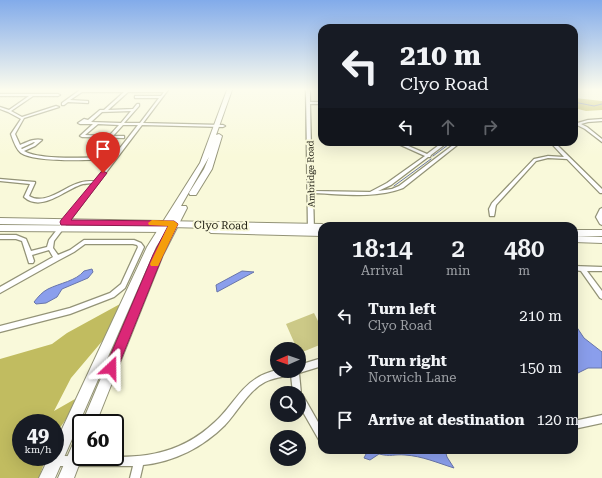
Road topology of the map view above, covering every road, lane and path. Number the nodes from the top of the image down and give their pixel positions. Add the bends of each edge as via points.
1 (13, 112) edge
2 (40, 112) edge
3 (100, 112) edge
4 (131, 112) edge
5 (150, 112) edge
6 (224, 112) edge
7 (309, 112) edge
8 (22, 118) junction
9 (602, 120) edge
10 (98, 122) junction
11 (122, 123) junction
12 (142, 123) junction
13 (220, 124) junction
14 (578, 124) edge
15 (578, 126) edge
16 (110, 137) junction
17 (123, 137) dead end
18 (602, 141) edge
19 (405, 146) edge
20 (441, 146) edge
21 (454, 146) edge
22 (556, 146) edge
23 (428, 156) junction
24 (115, 158) junction
25 (568, 158) junction
26 (437, 159) junction
27 (0, 180) edge
28 (96, 182) junction
29 (312, 192) junction
30 (371, 192) junction
31 (602, 192) edge
32 (602, 210) edge
33 (492, 215) dead end
34 (0, 221) edge
35 (602, 223) edge
36 (62, 225) junction
37 (168, 226) junction
38 (0, 228) edge
39 (318, 228) edge
40 (311, 230) junction
41 (318, 232) edge
42 (578, 232) edge
43 (602, 233) edge
44 (0, 237) edge
45 (578, 239) edge
46 (602, 240) edge
47 (50, 248) junction
48 (29, 254) junction
49 (57, 258) junction
50 (31, 261) dead end
51 (578, 268) edge
52 (582, 268) junction
53 (602, 269) edge
54 (0, 290) edge
55 (602, 296) edge
56 (116, 325) junction
57 (129, 325) junction
58 (0, 328) edge
59 (318, 363) edge
60 (306, 368) edge
61 (270, 376) edge
62 (306, 409) edge
63 (93, 414) edge
64 (602, 419) edge
65 (578, 424) edge
66 (318, 430) edge
67 (64, 441) edge
68 (124, 462) edge
69 (139, 462) junction
70 (72, 463) edge
71 (53, 466) edge
72 (48, 478) edge
73 (66, 478) edge
74 (135, 478) edge

1 - 8 street
2 - 8 street
3 - 10 street via 90,121
4 - 11 street
5 - 12 street
6 - 13 main road
7 - 29 street, Ambridge Road
8 - 24 street via 13,134 20,149 29,155
9 - 14 street
10 - 11 street
10 - 16 street via 82,136
11 - 12 street
11 - 16 street
12 - 13 street
12 - 24 street
13 - 37 main road via 203,163
15 - 18 street via 586,128
16 - 17 street
19 - 23 street
20 - 23 street
21 - 26 street
22 - 25 street
23 - 26 street
23 - 30 street via 389,184
24 - 28 street
25 - 31 street
25 - 33 street via 544,158 533,162 494,204
26 - 30 street via 396,190
27 - 28 street via 32,182 34,184 26,197 30,200 58,195 80,184
28 - 36 street
29 - 30 street
29 - 40 street, Ambridge Road
32 - 35 street via 599,217
34 - 36 street, Clyo Road
36 - 37 street, Clyo Road
36 - 38 street, Clyo Road
36 - 47 street via 51,241
37 - 40 street, Clyo Road
37 - 56 main road via 145,262
37 - 57 main road
39 - 40 street, Clyo Road
40 - 41 street, Clyo Road
42 - 43 street
44 - 48 street via 16,236 24,240
45 - 46 street
47 - 48 street
47 - 49 street
48 - 50 street
49 - 54 street
49 - 58 street via 90,241 134,242 141,247 123,286 112,295 70,311
51 - 52 street
52 - 53 street
52 - 55 street
56 - 57 main road
56 - 67 main road
57 - 63 main road
59 - 60 street
61 - 69 street via 253,386 219,425 193,445 166,457
62 - 66 street
64 - 65 street
68 - 69 street
69 - 74 street
70 - 73 main road
71 - 72 main road

